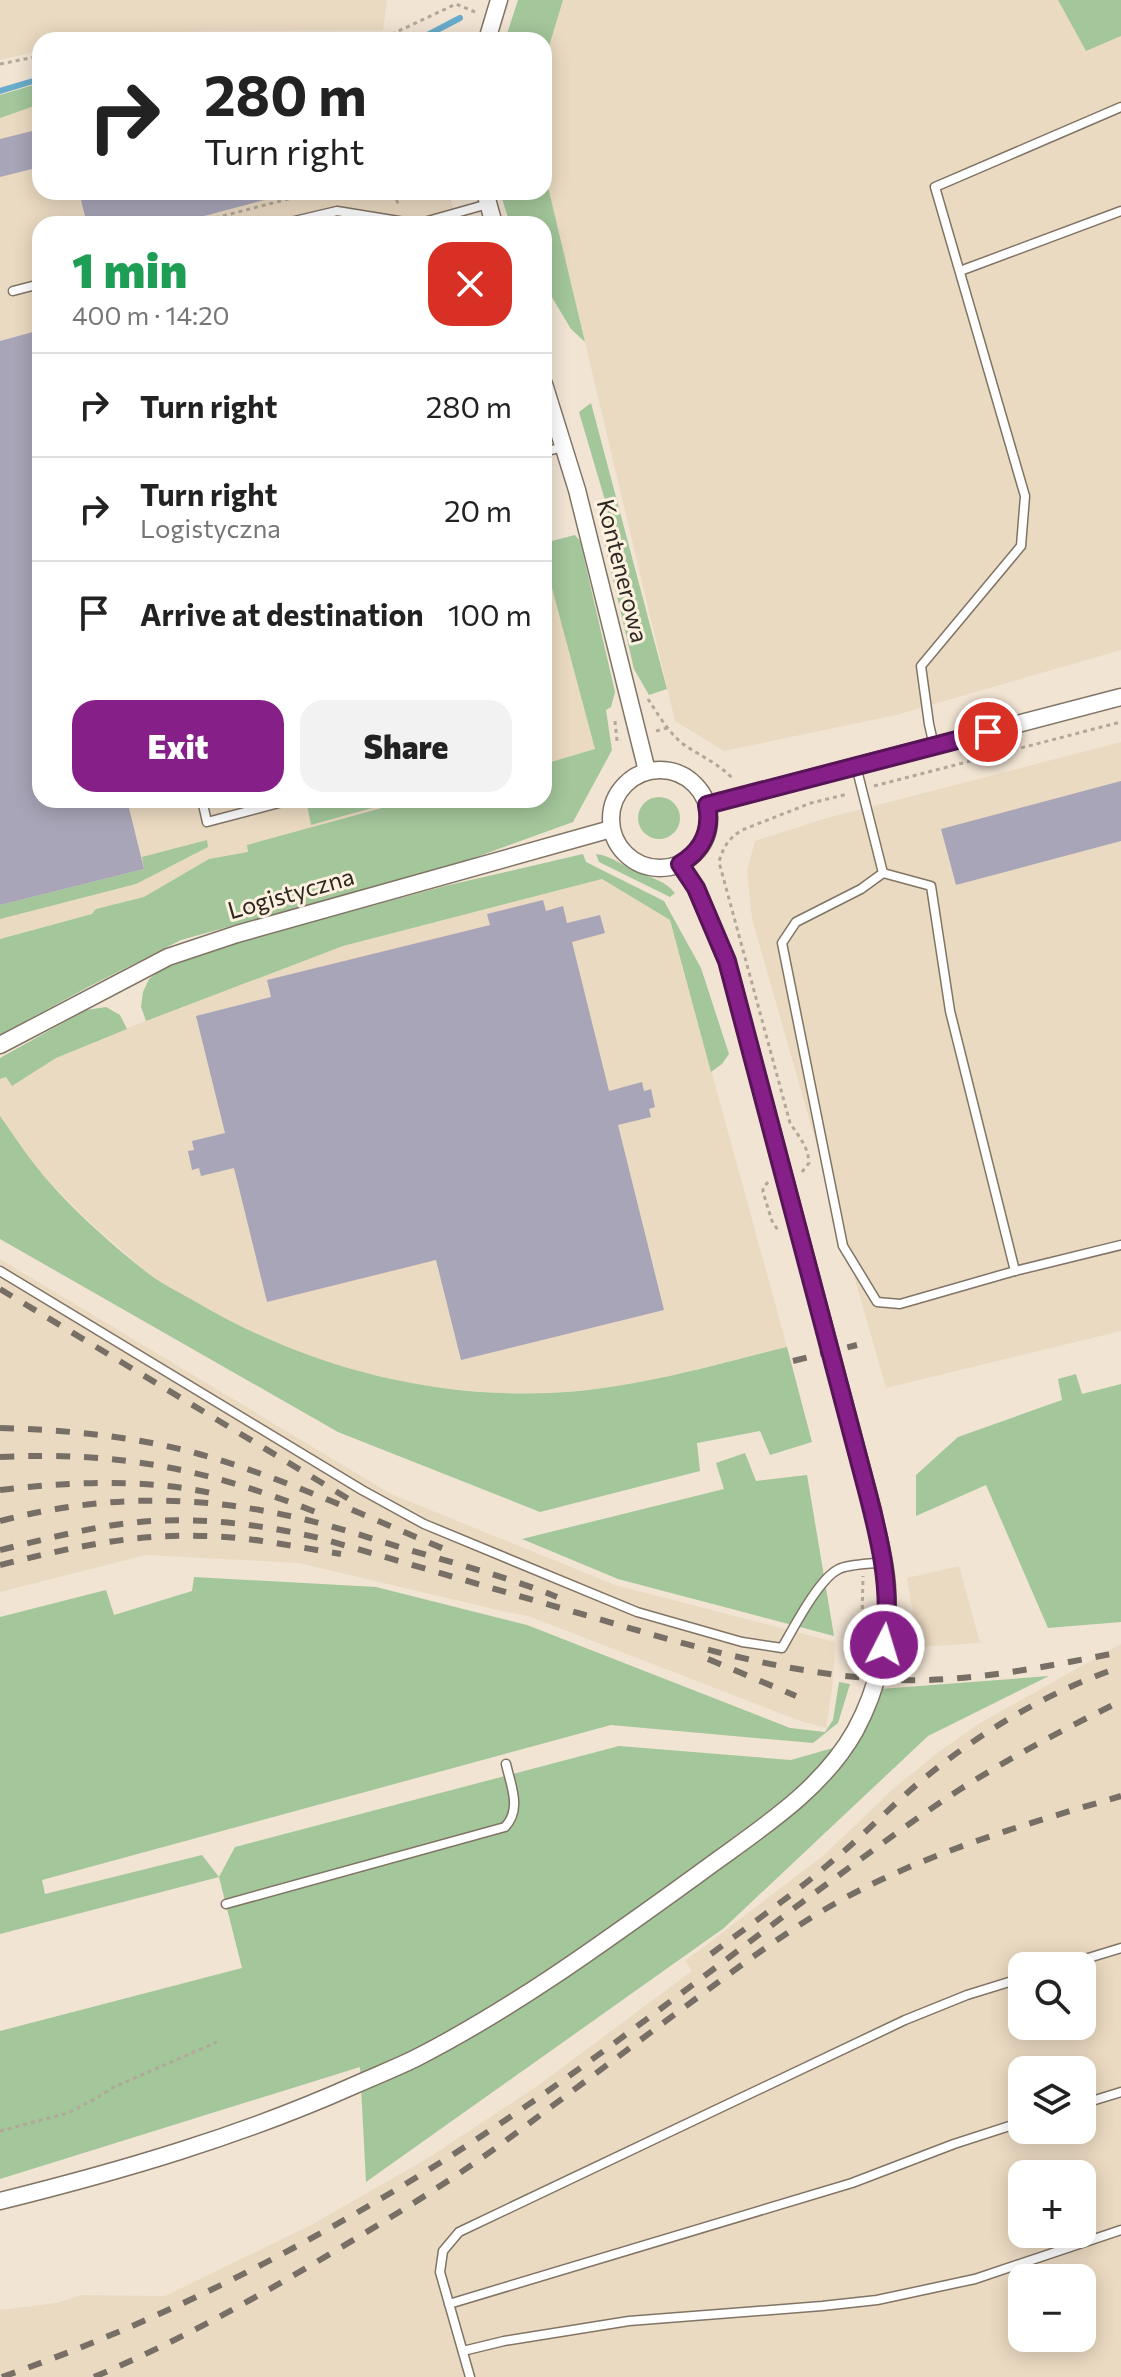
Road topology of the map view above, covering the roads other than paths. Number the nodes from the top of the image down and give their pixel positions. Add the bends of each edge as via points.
1 (499, 0) edge
2 (489, 32) edge
3 (1121, 107) edge
4 (482, 200) edge
5 (1121, 211) edge
6 (316, 216) edge
7 (368, 216) edge
8 (439, 216) edge
9 (960, 271) junction
10 (32, 286) edge
11 (13, 291) dead end
12 (552, 409) edge
13 (564, 446) junction
14 (552, 450) edge
15 (1121, 697) edge
16 (934, 746) junction
17 (856, 766) junction
18 (647, 771) junction
19 (707, 805) junction
20 (204, 808) edge
21 (260, 808) edge
22 (611, 829) junction
23 (680, 864) junction
24 (883, 873) junction
25 (0, 1045) edge
26 (1121, 1245) edge
27 (0, 1271) edge
28 (1015, 1271) junction
29 (884, 1562) junction
30 (506, 1764) dead end
31 (226, 1904) dead end
32 (1121, 1948) edge
33 (1096, 1956) edge
34 (1008, 1982) edge
35 (1121, 2092) edge
36 (1096, 2100) edge
37 (1008, 2127) edge
38 (0, 2201) edge
39 (1121, 2230) edge
40 (449, 2304) junction
41 (463, 2351) junction
42 (470, 2377) edge

1 - 2 street
3 - 9 lane via 935,187
4 - 8 lane
5 - 9 lane
6 - 7 lane via 337,211
9 - 16 lane via 1025,496 1021,546 921,666
10 - 11 lane
12 - 13 street, Kontenerowa
13 - 14 lane
13 - 18 street, Kontenerowa
15 - 16 street
16 - 17 street
17 - 19 street
17 - 24 lane
18 - 19 street via 665,770 689,779
18 - 22 street via 628,780 613,801
19 - 23 street via 706,837
20 - 21 lane via 207,822
22 - 23 street via 621,850 642,865
22 - 25 street, Logistyczna via 168,957
23 - 29 street via 727,961
24 - 28 lane via 931,886 950,1011
24 - 28 lane via 796,922 782,943 843,1246 877,1302 900,1304
26 - 28 lane
27 - 29 lane via 424,1524 637,1612 782,1648 827,1579 839,1569
29 - 38 street via 887,1627 880,1663 869,1699 839,1756 773,1819 599,1946 415,2059 290,2114 201,2145
30 - 31 lane via 515,1806 505,1827
32 - 33 lane
34 - 40 lane via 905,2020 459,2232 443,2251 440,2265
35 - 36 lane
37 - 40 lane via 852,2183
39 - 41 lane via 975,2279 877,2300 629,2321
40 - 41 lane
41 - 42 lane

